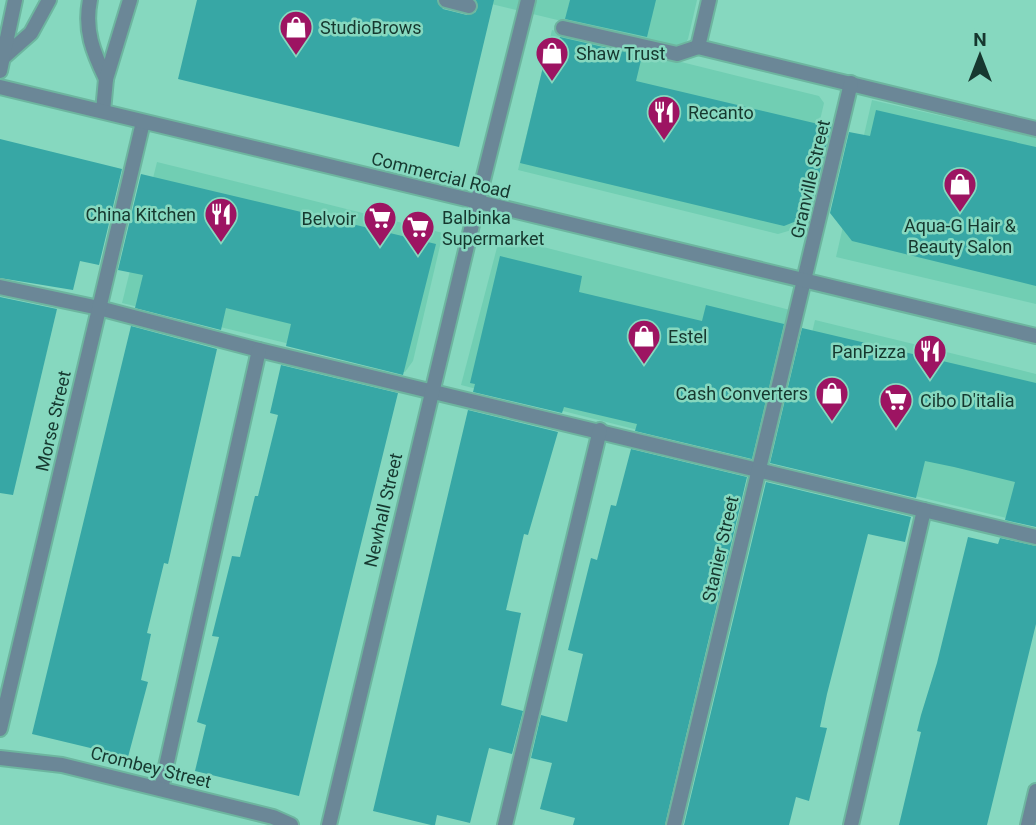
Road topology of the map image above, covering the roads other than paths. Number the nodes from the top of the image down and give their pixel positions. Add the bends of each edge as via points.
1 (15, 0) edge
2 (49, 0) edge
3 (90, 0) edge
4 (130, 0) edge
5 (446, 0) edge
6 (528, 0) edge
7 (709, 0) edge
8 (469, 6) dead end
9 (563, 28) dead end
10 (698, 47) junction
11 (2, 63) edge
12 (106, 79) junction
13 (851, 83) junction
14 (0, 86) edge
15 (103, 111) junction
16 (143, 122) junction
17 (1036, 129) edge
18 (477, 204) junction
19 (806, 283) junction
20 (0, 286) edge
21 (99, 308) junction
22 (1036, 336) edge
23 (259, 350) junction
24 (431, 390) junction
25 (600, 430) junction
26 (759, 469) junction
27 (924, 510) junction
28 (1036, 537) edge
29 (0, 729) edge
30 (0, 758) edge
31 (161, 789) junction
32 (1036, 791) edge
33 (291, 825) edge
34 (329, 825) edge
35 (505, 825) edge
36 (674, 825) edge
37 (851, 825) edge
38 (1028, 825) edge

1 - 11 street
2 - 11 street via 31,33
3 - 12 street via 89,40
4 - 12 street
5 - 8 street
6 - 18 street, Newhall Street
7 - 10 street
9 - 10 street via 677,54
10 - 13 street
12 - 15 street
13 - 17 street
13 - 19 street, Granville Street
14 - 15 street, Commercial Road
15 - 16 street, Commercial Road
16 - 18 street, Commercial Road
16 - 21 street, Morse Street
18 - 19 street, Commercial Road
18 - 24 street, Newhall Street
19 - 22 street, Commercial Road
19 - 26 street, Stanier Street
20 - 21 street
21 - 23 street
21 - 29 street, Morse Street
23 - 24 street
23 - 31 street
24 - 25 street
24 - 34 street, Newhall Street
25 - 26 street
25 - 35 street
26 - 27 street
26 - 36 street, Stanier Street
27 - 28 street
27 - 37 street
30 - 31 street, Crombey Street via 35,760
31 - 33 street, Crombey Street
32 - 38 street

